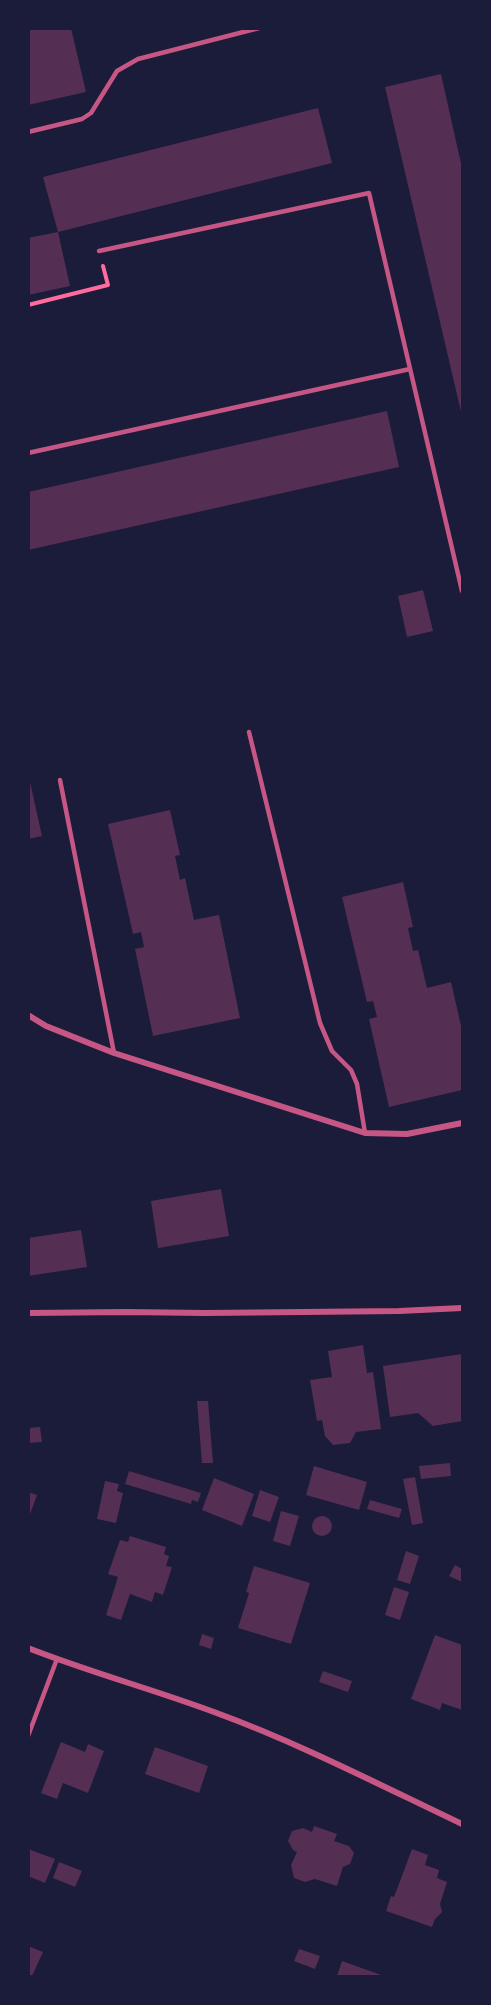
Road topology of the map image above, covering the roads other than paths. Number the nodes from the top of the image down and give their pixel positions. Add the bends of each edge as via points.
1 (259, 28) edge
2 (28, 132) edge
3 (99, 251) road end
4 (410, 369) junction
5 (28, 453) edge
6 (462, 591) edge
7 (249, 732) dead end
8 (60, 780) dead end
9 (28, 1015) edge
10 (114, 1053) junction
11 (462, 1123) edge
12 (365, 1133) junction
13 (462, 1308) edge
14 (28, 1313) edge
15 (28, 1648) edge
16 (57, 1659) junction
17 (28, 1736) edge
18 (462, 1824) edge

1 - 2 lane via 138,59 117,71 99,104 82,119
3 - 4 lane via 369,193
4 - 5 lane
4 - 6 lane
7 - 12 lane via 320,1023 332,1051 351,1070 357,1084
8 - 10 lane
9 - 10 street
10 - 12 street
11 - 12 street via 407,1134
13 - 14 street
15 - 16 street
16 - 17 lane
16 - 18 street via 263,1731

